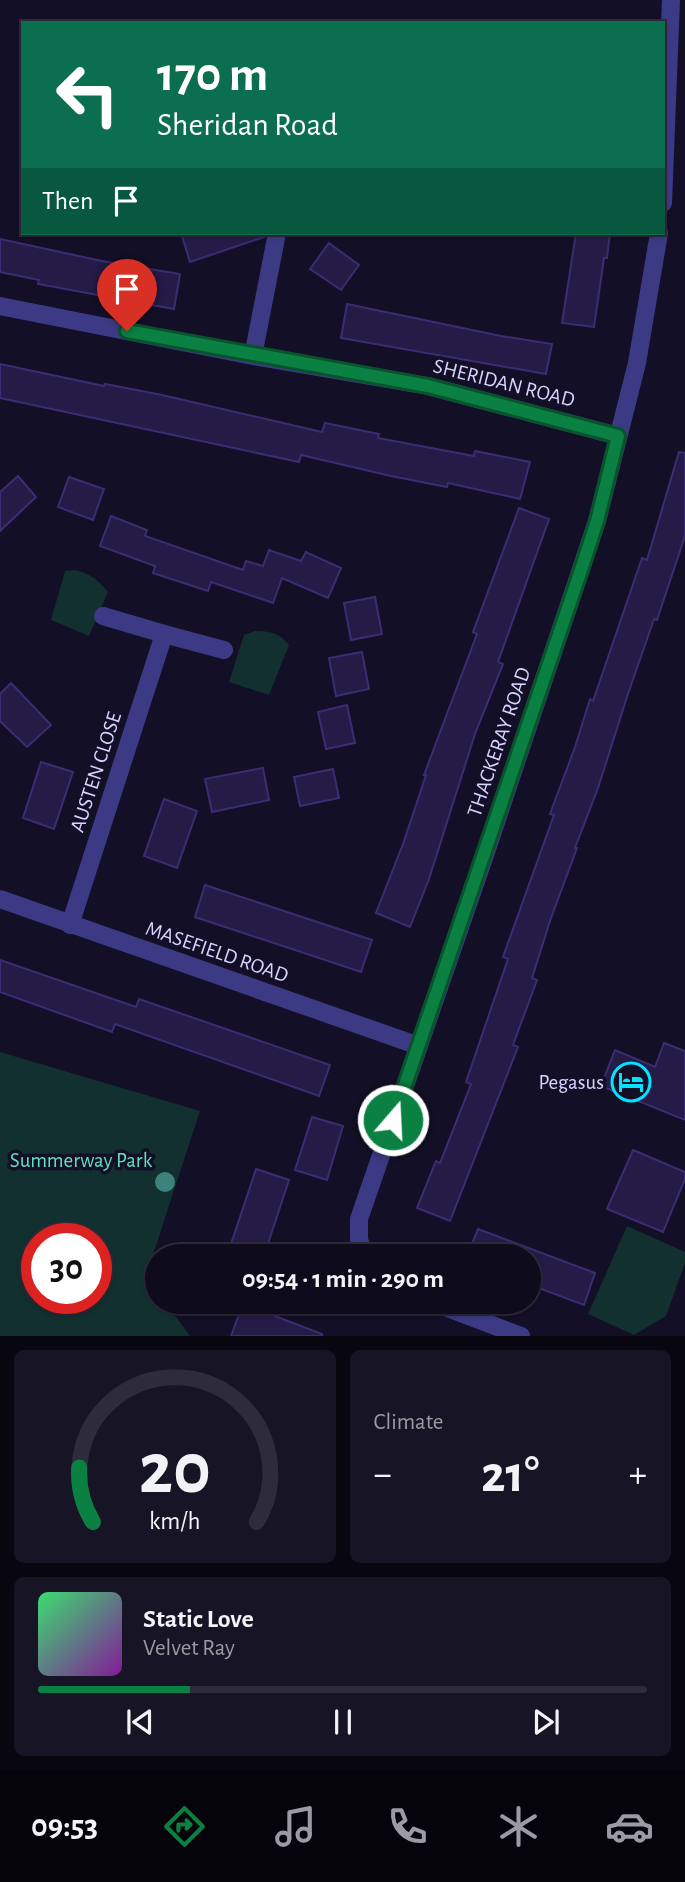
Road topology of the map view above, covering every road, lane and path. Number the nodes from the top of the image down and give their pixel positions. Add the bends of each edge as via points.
1 (671, 0) edge
2 (665, 152) edge
3 (277, 235) edge
4 (659, 235) edge
5 (0, 306) edge
6 (253, 356) junction
7 (618, 436) junction
8 (103, 616) dead end
9 (164, 634) junction
10 (224, 650) dead end
11 (0, 899) edge
12 (71, 925) junction
13 (419, 1046) junction
14 (360, 1244) edge
15 (463, 1314) edge
16 (521, 1336) edge

1 - 2 street
3 - 6 street
4 - 7 street, THACKERAY ROAD via 637,363
5 - 6 street, SHERIDAN ROAD
6 - 7 street, SHERIDAN ROAD via 428,386
7 - 13 street, THACKERAY ROAD via 592,534
8 - 9 street
9 - 10 street
9 - 12 street, AUSTEN CLOSE
11 - 12 street, MASEFIELD ROAD
12 - 13 street, MASEFIELD ROAD
13 - 14 street, THACKERAY ROAD via 359,1219
15 - 16 street

